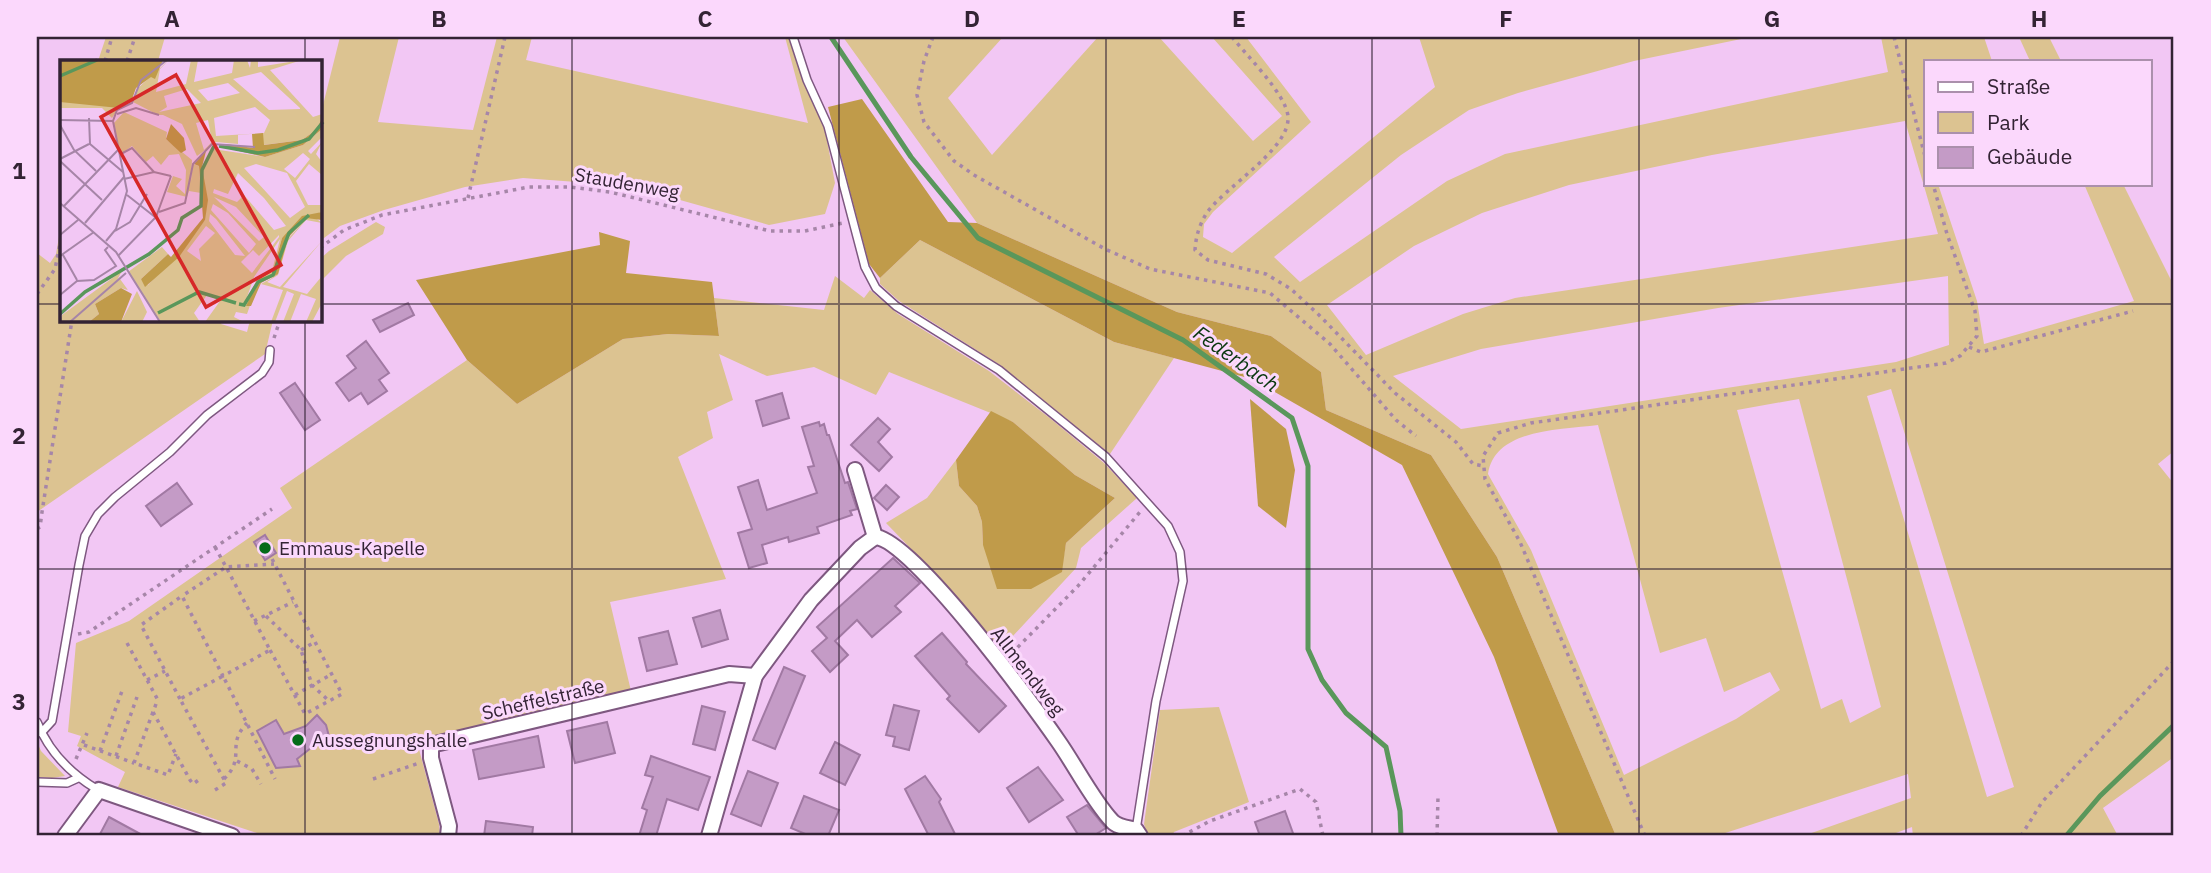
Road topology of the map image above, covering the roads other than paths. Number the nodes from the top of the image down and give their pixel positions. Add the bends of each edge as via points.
1 (793, 37) edge
2 (270, 350) road end
3 (855, 470) dead end
4 (875, 537) junction
5 (755, 676) junction
6 (37, 722) edge
7 (41, 733) junction
8 (78, 778) junction
9 (37, 782) edge
10 (99, 790) junction
11 (1138, 833) edge
12 (65, 836) edge
13 (232, 836) edge
14 (448, 836) edge
15 (709, 836) edge

1 - 11 lane via 828,126 865,267 876,288 896,306 999,370 1105,457 1168,526 1180,552 1183,581 1156,701
2 - 7 lane via 262,373 207,415 98,514 85,536 52,721
3 - 4 street
4 - 5 street via 811,600
4 - 11 street, Allmendweg via 882,537 917,565 995,656 1113,824
5 - 14 street, Scheffelstraße via 729,674 431,746
5 - 15 street
6 - 7 lane
7 - 8 lane
8 - 9 lane via 67,783
8 - 10 lane
10 - 12 street
10 - 13 street

